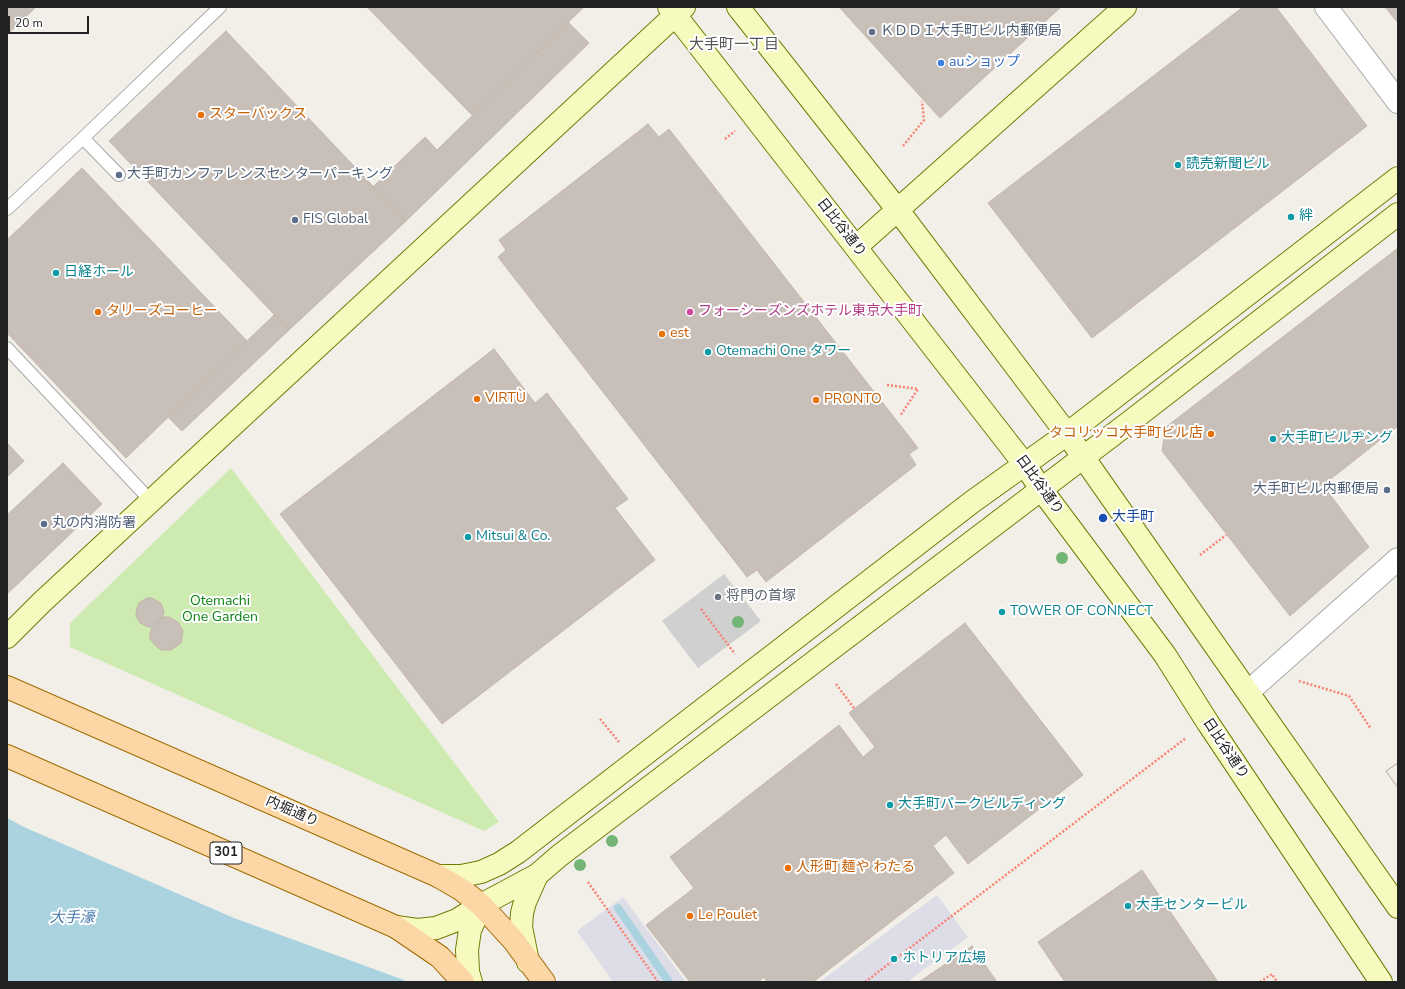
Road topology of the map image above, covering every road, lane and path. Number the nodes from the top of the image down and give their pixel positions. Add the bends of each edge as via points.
1 (220, 7) edge
2 (738, 7) edge
3 (1125, 7) edge
4 (1326, 7) edge
5 (676, 10) edge
6 (922, 101) dead end
7 (1398, 102) edge
8 (83, 138) junction
9 (903, 146) dead end
10 (119, 175) dead end
11 (1398, 178) edge
12 (7, 209) edge
13 (897, 209) junction
14 (1398, 214) edge
15 (856, 247) junction
16 (7, 348) edge
17 (887, 385) dead end
18 (900, 416) dead end
19 (1068, 434) junction
20 (1084, 457) junction
21 (1025, 465) junction
22 (1041, 489) junction
23 (151, 501) junction
24 (1226, 535) dead end
25 (1200, 555) dead end
26 (1398, 559) edge
27 (701, 609) dead end
28 (7, 637) edge
29 (735, 654) dead end
30 (1296, 680) dead end
31 (836, 684) dead end
32 (7, 687) edge
33 (1248, 692) junction
34 (854, 708) dead end
35 (600, 719) dead end
36 (1372, 729) dead end
37 (1186, 738) dead end
38 (619, 742) dead end
39 (7, 756) edge
40 (518, 852) junction
41 (438, 876) junction
42 (537, 876) junction
43 (588, 882) dead end
44 (481, 905) junction
45 (1398, 907) edge
46 (396, 927) junction
47 (528, 962) junction
48 (463, 982) edge
49 (471, 982) edge
50 (544, 982) edge
51 (658, 982) edge
52 (865, 982) edge
53 (1260, 982) edge
54 (1277, 982) edge
55 (1381, 982) edge

1 - 8 lane
2 - 13 street
3 - 13 street
4 - 7 street
5 - 15 street, 日比谷通り
5 - 23 street
6 - 9 path via 924,120
8 - 10 lane
8 - 12 lane
11 - 19 street
13 - 15 street
13 - 19 street
14 - 20 street
15 - 21 street, 日比谷通り
16 - 23 lane
17 - 18 path via 918,389
19 - 20 street
19 - 21 street
20 - 22 street
20 - 33 street
21 - 22 street, 日比谷通り
21 - 40 street via 965,507
22 - 42 street via 559,856
22 - 55 street, 日比谷通り via 1165,655
23 - 28 street
24 - 25 path
26 - 33 street
27 - 29 path
30 - 36 path via 1349,696
31 - 34 path
32 - 41 main road, 内堀通り
33 - 45 street
35 - 38 path
37 - 52 path
39 - 46 main road, 301
40 - 41 street via 481,872 461,876
40 - 44 street via 495,881
41 - 44 main road, 内堀通り
42 - 44 street
42 - 47 street via 522,913 521,927
43 - 51 path
44 - 46 street via 457,920 436,928 418,930
44 - 47 main road, 内堀通り via 510,936
44 - 49 street via 470,930 467,950
46 - 48 main road, 301 via 440,957
47 - 50 main road, 内堀通り
53 - 54 path via 1272,974

